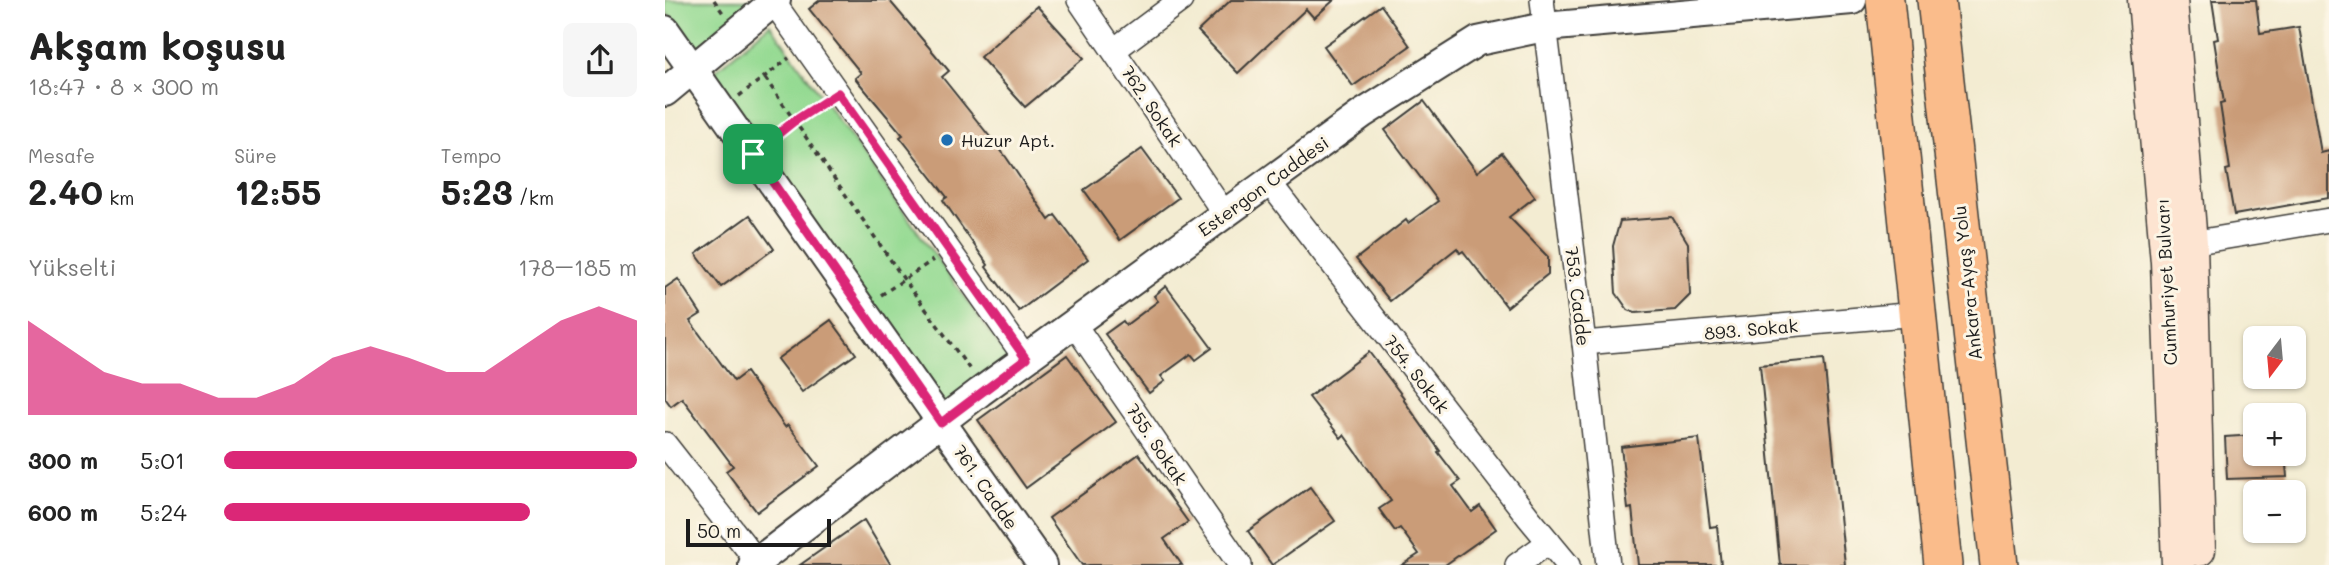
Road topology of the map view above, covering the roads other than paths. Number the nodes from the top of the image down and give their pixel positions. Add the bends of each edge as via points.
1 (1079, 0) edge
2 (1181, 0) edge
3 (1852, 0) edge
4 (1885, 0) edge
5 (1936, 0) edge
6 (2144, 0) edge
7 (2171, 0) edge
8 (774, 1) edge
9 (1543, 13) edge
10 (665, 30) edge
11 (1114, 50) junction
12 (692, 67) junction
13 (665, 92) edge
14 (1269, 182) junction
15 (1224, 213) junction
16 (2329, 220) edge
17 (2178, 244) junction
18 (1917, 314) junction
19 (1074, 324) junction
20 (1584, 343) junction
21 (1026, 359) junction
22 (941, 423) junction
23 (665, 444) edge
24 (1549, 542) junction
25 (757, 563) edge
26 (1042, 565) edge
27 (1240, 565) edge
28 (1517, 565) edge
29 (1568, 565) edge
30 (1608, 565) edge
31 (1943, 565) edge
32 (1999, 565) edge
33 (2178, 565) edge
34 (2199, 565) edge

1 - 11 street, 762. Sokak
2 - 11 street
3 - 9 street, Estergon Caddesi
4 - 18 highway
5 - 32 highway, Ankara-Ayaş Yolu
6 - 17 main road, Cumhuriyet Bulvarı
7 - 17 main road, Cumhuriyet Bulvarı
8 - 12 street
8 - 21 street
9 - 14 street, Estergon Caddesi via 1478,41 1362,114
9 - 20 street, 753. Cadde
10 - 12 street, 761. Cadde
11 - 15 street, 762. Sokak
12 - 13 street
12 - 22 street, 761. Cadde
14 - 15 street, Estergon Caddesi
14 - 24 street, 754. Sokak
15 - 19 street, Estergon Caddesi
16 - 17 street
17 - 33 main road, Cumhuriyet Bulvarı
17 - 34 main road, Cumhuriyet Bulvarı
18 - 20 street, 893. Sokak
18 - 31 highway
19 - 21 street, Estergon Caddesi
19 - 27 street, 755. Sokak
20 - 30 street, 753. Cadde
21 - 22 street, Estergon Caddesi
22 - 25 street, Estergon Caddesi
22 - 26 street, 761. Cadde
23 - 25 street
24 - 28 street
24 - 29 street, 754. Sokak

